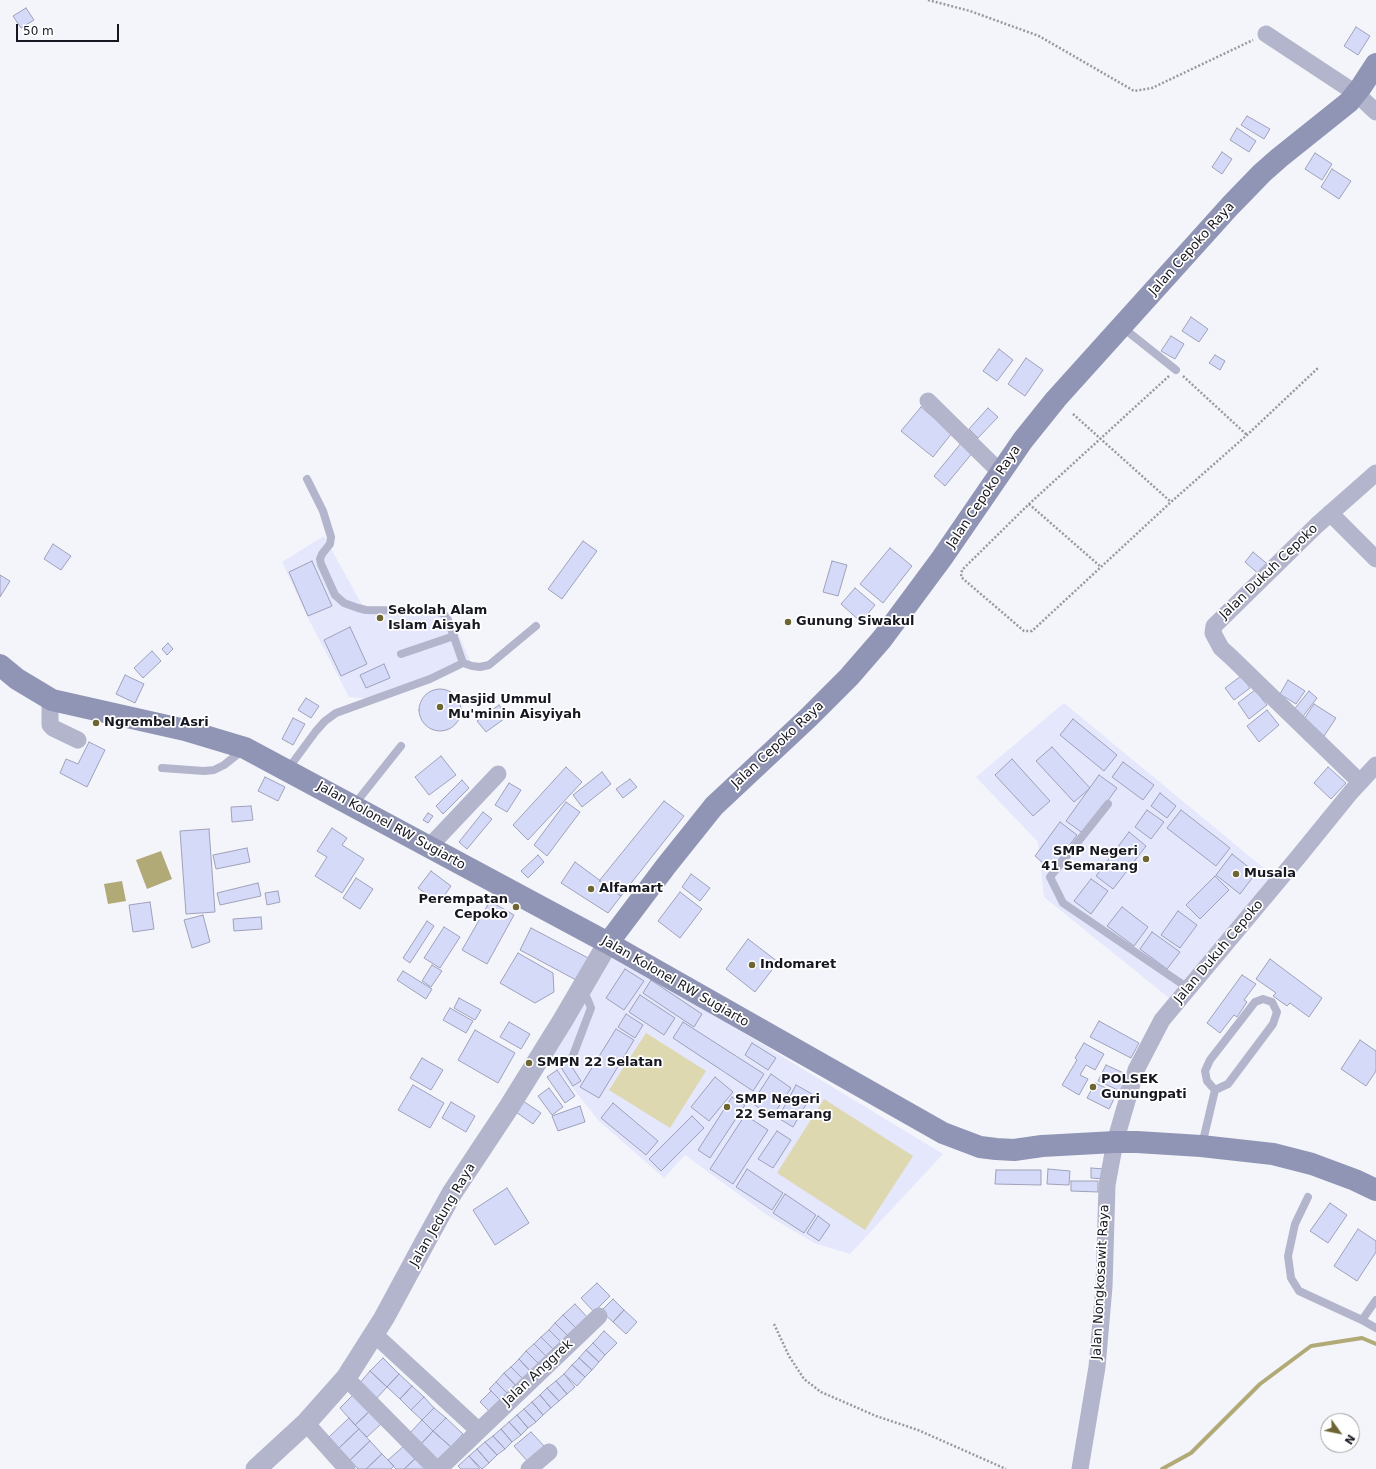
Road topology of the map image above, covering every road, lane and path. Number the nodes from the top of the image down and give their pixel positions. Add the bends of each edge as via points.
1 (928, 0) edge
2 (1266, 34) joint
3 (1376, 64) edge
4 (1356, 94) junction
5 (1376, 112) edge
6 (1121, 327) junction
7 (1318, 368) dead end
8 (1176, 370) junction
9 (928, 401) dead end
10 (1073, 414) dead end
11 (1247, 435) junction
12 (1101, 439) junction
13 (1000, 472) junction
14 (1376, 473) edge
15 (307, 479) dead end
16 (1171, 502) junction
17 (1029, 504) junction
18 (1330, 513) junction
19 (1376, 559) edge
20 (1101, 567) junction
21 (536, 626) dead end
22 (454, 636) junction
23 (401, 654) dead end
24 (463, 663) junction
25 (0, 665) edge
26 (52, 700) junction
27 (78, 740) dead end
28 (401, 746) dead end
29 (245, 748) junction
30 (1376, 765) edge
31 (162, 768) dead end
32 (287, 770) junction
33 (498, 774) dead end
34 (1360, 782) junction
35 (1108, 804) dead end
36 (354, 806) junction
37 (428, 848) junction
38 (608, 943) junction
39 (1188, 988) junction
40 (580, 991) junction
41 (572, 1058) dead end
42 (1215, 1090) junction
43 (1114, 1142) junction
44 (1201, 1146) junction
45 (1376, 1190) edge
46 (1308, 1197) dead end
47 (1376, 1300) edge
48 (598, 1316) dead end
49 (1362, 1320) junction
50 (774, 1324) dead end
51 (1376, 1328) edge
52 (374, 1334) junction
53 (346, 1378) junction
54 (306, 1423) junction
55 (478, 1430) junction
56 (549, 1452) dead end
57 (256, 1469) edge
58 (347, 1469) edge
59 (437, 1469) edge
60 (528, 1469) edge
61 (1006, 1469) edge
62 (1080, 1469) edge

1 - 2 path via 970,10 1039,36 1134,91 1152,88
2 - 4 street
3 - 4 main road, Jalan Cepoko Raya
4 - 5 street
4 - 6 main road, Jalan Cepoko Raya via 1262,173
6 - 8 lane
6 - 13 main road, Jalan Cepoko Raya via 1040,418
7 - 11 path
8 - 11 path
8 - 12 path
9 - 13 street
10 - 12 path
11 - 16 path
12 - 16 path
12 - 17 path
13 - 38 main road, Jalan Cepoko Raya via 942,558 882,639 809,718 714,806
14 - 18 street, Jalan Dukuh Cepoko
15 - 22 lane via 323,511 331,537 330,544 320,559 335,595 344,603 366,610 439,611 446,616
16 - 20 path
17 - 20 path
17 - 20 path via 962,570 961,576 1024,631 1032,631
18 - 19 street
18 - 34 street, Jalan Dukuh Cepoko via 1214,626 1213,633 1221,648
21 - 24 lane via 489,665 480,668
22 - 23 lane
22 - 24 lane
24 - 32 lane via 430,679 336,713 316,730
25 - 26 main road, Jalan Kolonel RW Sugiarto via 17,679
26 - 27 street via 50,725
26 - 29 main road, Jalan Kolonel RW Sugiarto via 185,730
28 - 36 lane
29 - 31 lane via 214,770
29 - 32 main road, Jalan Kolonel RW Sugiarto
30 - 34 street, Jalan Dukuh Cepoko
32 - 36 main road, Jalan Kolonel RW Sugiarto
33 - 37 street
34 - 39 street, Jalan Dukuh Cepoko
35 - 39 lane via 1050,877 1063,903
36 - 37 main road, Jalan Kolonel RW Sugiarto
37 - 38 main road, Jalan Kolonel RW Sugiarto
38 - 40 street, Jalan Jedung Raya
38 - 43 main road, Jalan Kolonel RW Sugiarto via 943,1133 980,1147 996,1150
39 - 43 street, Jalan Dukuh Cepoko via 1162,1020 1136,1070
40 - 41 lane via 587,998 591,1008
40 - 52 street, Jalan Jedung Raya via 509,1107 452,1193
42 - 42 lane via 1207,1081 1205,1071 1210,1060 1255,1002 1263,999 1272,1002 1277,1012 1273,1024 1228,1084
42 - 44 lane
43 - 44 main road, Jalan Kolonel RW Sugiarto
43 - 62 street, Jalan Nongkosawit Raya via 1107,1185 1104,1287 1096,1367
44 - 45 main road, Jalan Kolonel RW Sugiarto via 1273,1154 1312,1164
46 - 49 lane via 1295,1224 1288,1256 1290,1278 1299,1291
47 - 49 lane
48 - 55 street, Jalan Anggrek
49 - 51 lane
50 - 61 path via 800,1373 821,1392 876,1416 918,1430
52 - 53 street, Jalan Jedung Raya
52 - 55 street
53 - 54 street, Jalan Jedung Raya
53 - 59 street
54 - 57 street, Jalan Jedung Raya
54 - 58 street
55 - 59 street, Jalan Anggrek
56 - 60 street

